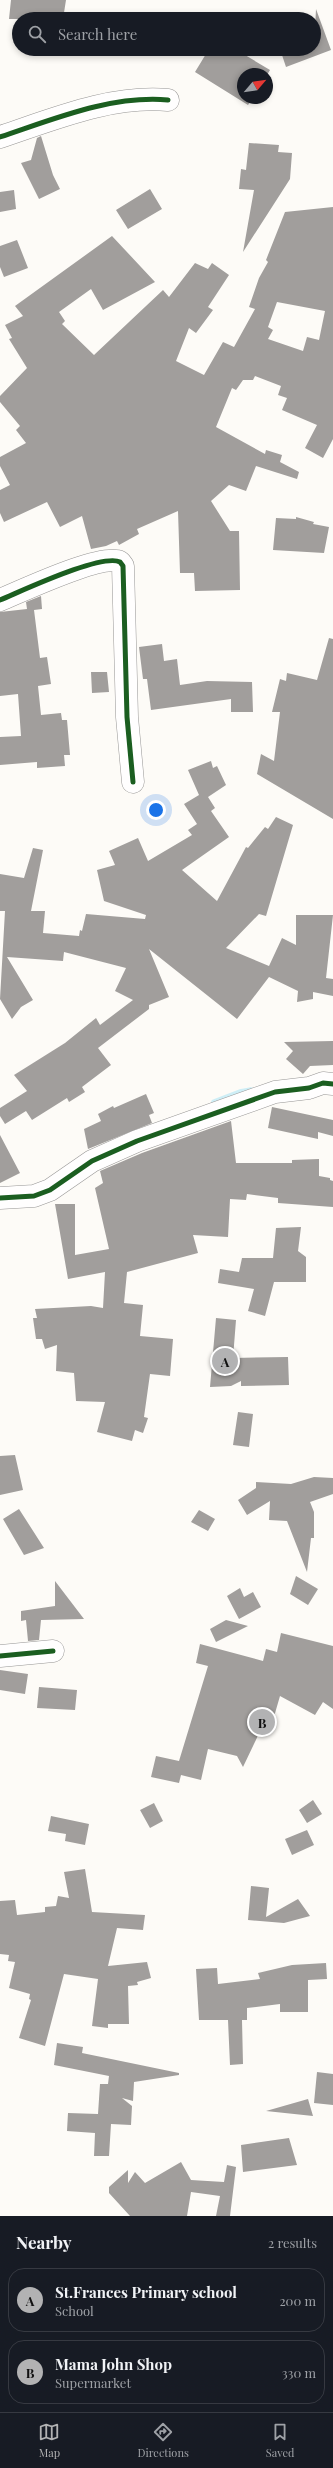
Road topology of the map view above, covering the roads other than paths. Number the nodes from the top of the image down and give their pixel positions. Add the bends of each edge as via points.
1 (168, 100) dead end
2 (0, 137) edge
3 (0, 600) edge
4 (134, 782) dead end
5 (333, 1084) edge
6 (0, 1198) edge
7 (53, 1651) dead end
8 (0, 1656) edge

1 - 2 street via 144,98 72,112
3 - 4 street via 51,578 108,559 120,562 123,566 127,717
5 - 6 street via 322,1083 309,1088 275,1092 137,1141 92,1161 50,1190 34,1196
7 - 8 street

